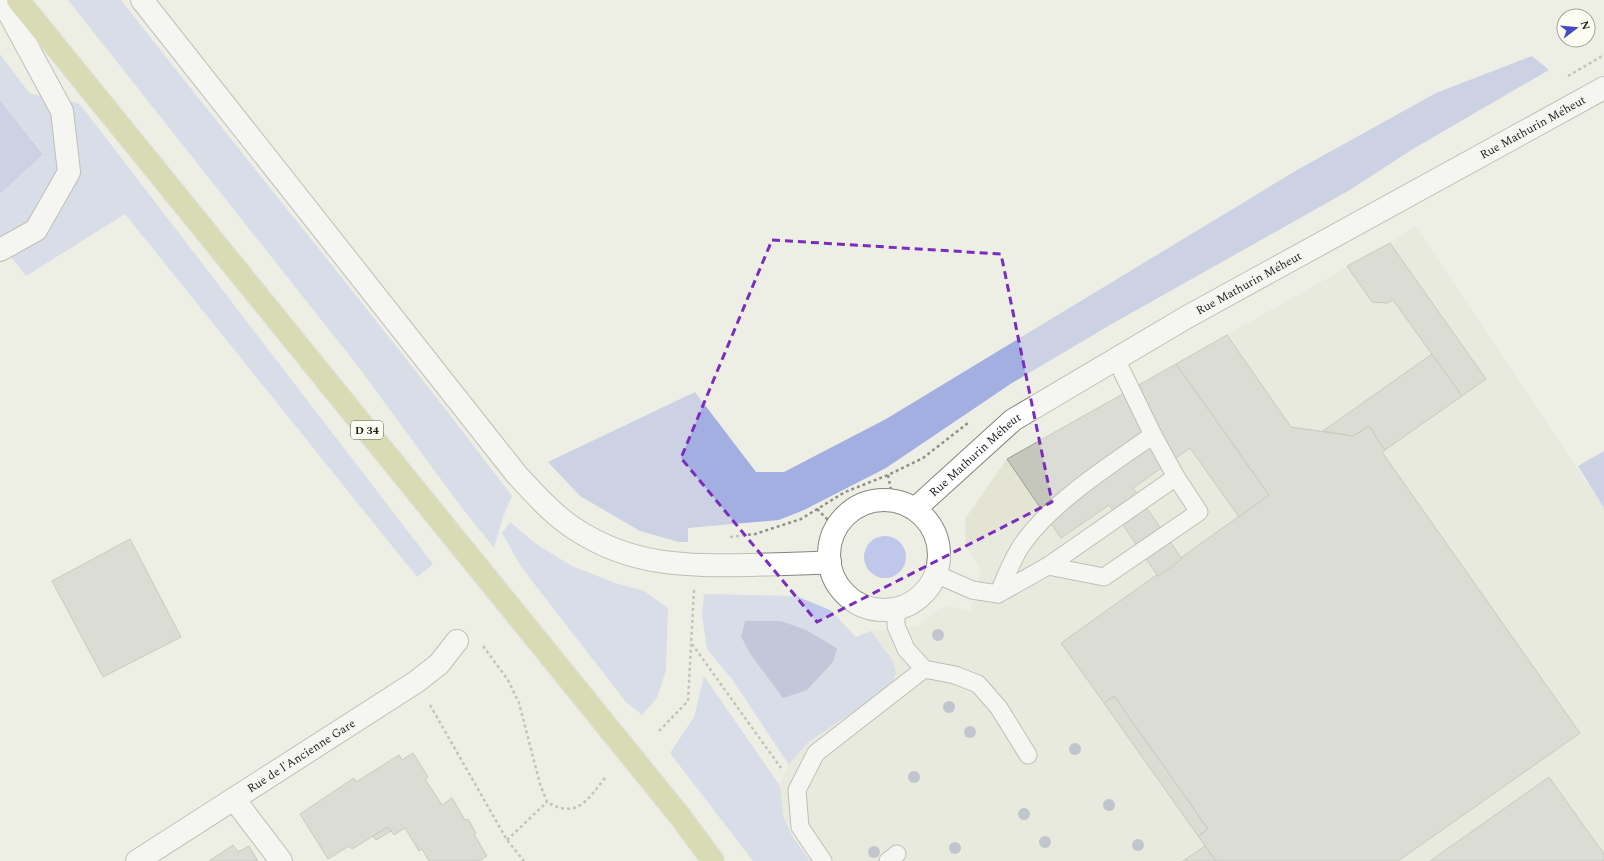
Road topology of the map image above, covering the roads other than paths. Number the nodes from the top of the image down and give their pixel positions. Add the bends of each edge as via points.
1 (2, 0) edge
2 (18, 0) edge
3 (142, 0) edge
4 (1604, 88) edge
5 (0, 250) edge
6 (1116, 359) junction
7 (1153, 435) junction
8 (1176, 477) junction
9 (915, 509) junction
10 (830, 562) junction
11 (1048, 566) junction
12 (936, 574) junction
13 (998, 594) junction
14 (896, 609) junction
15 (457, 641) road end
16 (924, 669) junction
17 (1028, 755) dead end
18 (234, 799) junction
19 (137, 861) edge
20 (282, 861) edge
21 (713, 861) edge
22 (823, 861) edge

1 - 5 street via 62,111 69,172 36,230
2 - 21 main road, D 34 via 679,815
3 - 10 street via 517,475 545,505 574,529 612,549 651,561 694,566
4 - 6 street, Rue Mathurin Méheut via 1194,313
6 - 7 lane
6 - 9 street, Rue Mathurin Méheut via 1013,420
7 - 8 lane
7 - 13 lane via 1042,520 1022,543
8 - 11 lane
8 - 11 lane via 1199,512 1104,577
9 - 10 street via 880,500 863,504 847,514 836,528 830,544
9 - 12 street via 928,522 936,538 939,556
10 - 14 street via 835,580 845,595 860,605 878,610
11 - 13 lane
12 - 13 lane via 972,590
12 - 14 street via 927,590 918,598
14 - 16 lane via 896,626 906,649
15 - 18 street, Rue de l'Ancienne Gare via 439,664 416,682
16 - 17 lane via 955,675 978,684 999,708
16 - 22 lane via 816,753 797,790 800,827
18 - 19 street, Rue de l'Ancienne Gare
18 - 20 street

